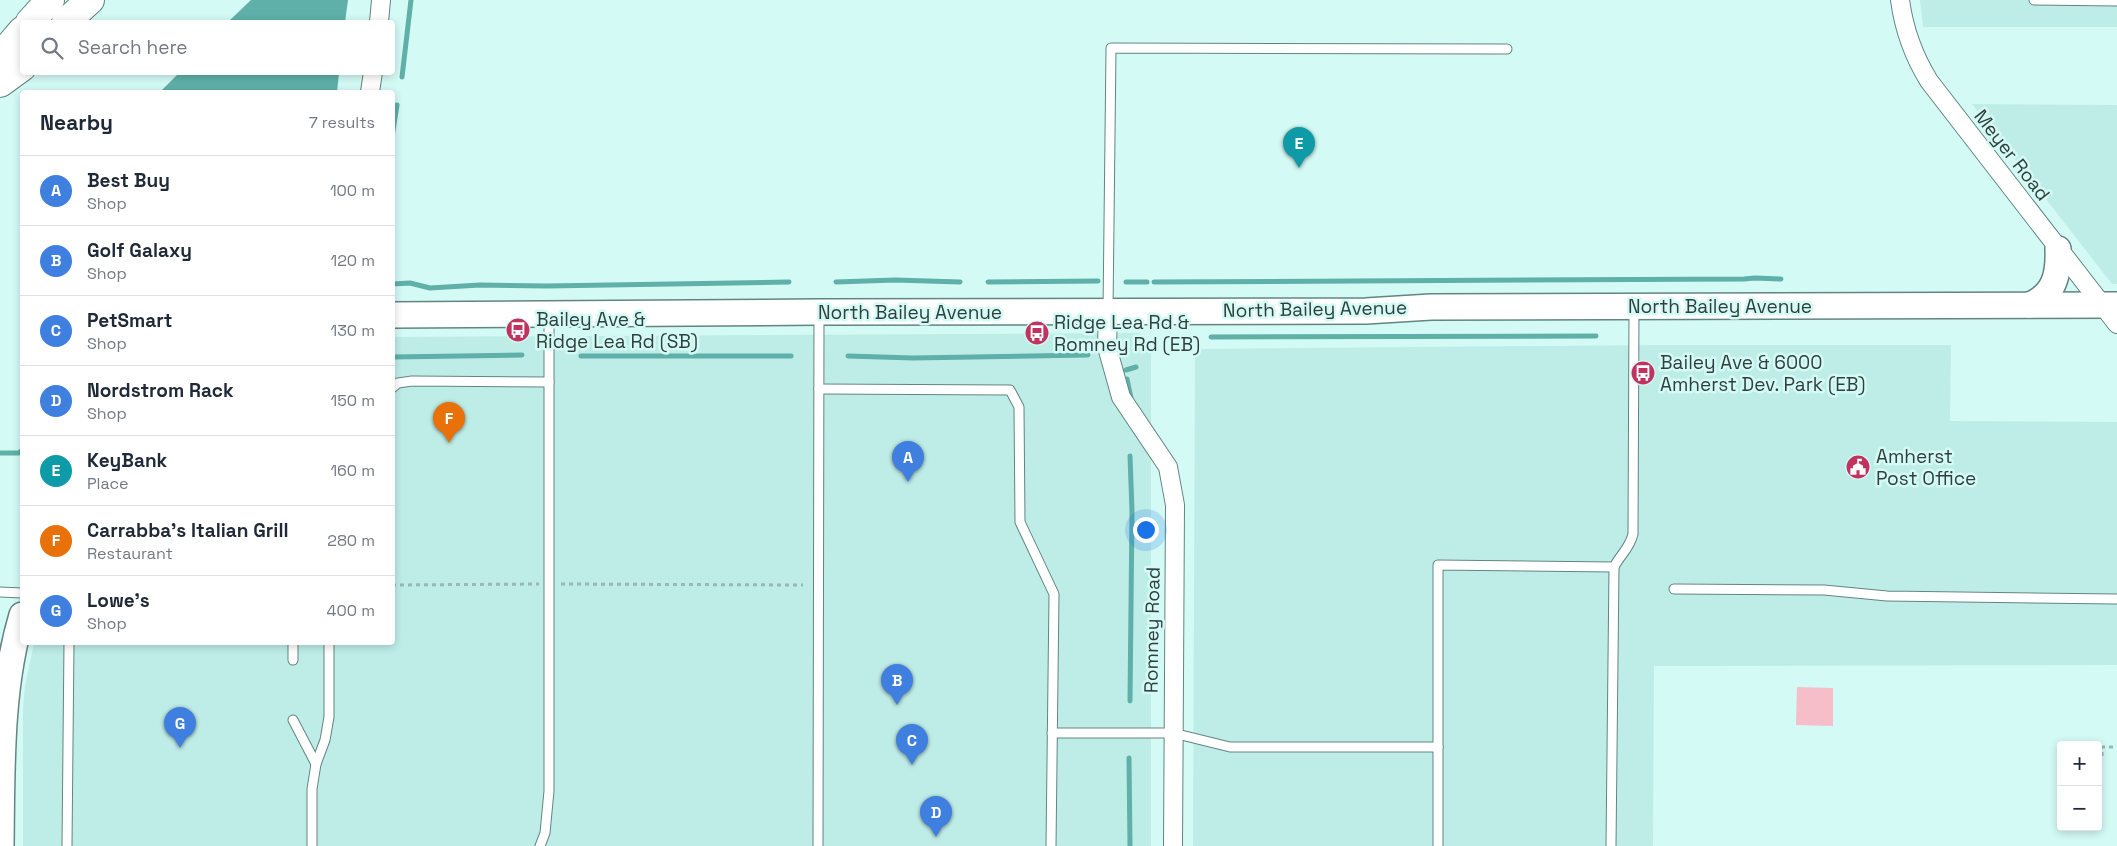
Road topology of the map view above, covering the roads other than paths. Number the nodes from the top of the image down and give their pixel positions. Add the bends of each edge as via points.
1 (50, 0) edge
2 (90, 0) edge
3 (381, 0) edge
4 (1900, 0) edge
5 (2034, 0) edge
6 (2117, 1) edge
7 (32, 20) edge
8 (68, 20) edge
9 (379, 20) edge
10 (20, 33) edge
11 (1507, 49) dead end
12 (0, 57) edge
13 (20, 68) edge
14 (373, 75) edge
15 (0, 83) edge
16 (370, 90) edge
17 (2058, 249) junction
18 (2030, 305) junction
19 (1634, 306) junction
20 (1108, 311) junction
21 (2112, 311) edge
22 (819, 312) junction
23 (548, 313) junction
24 (395, 315) edge
25 (548, 382) junction
26 (395, 386) edge
27 (819, 389) junction
28 (1614, 567) junction
29 (1674, 589) dead end
30 (0, 592) edge
31 (20, 593) edge
32 (2117, 599) edge
33 (20, 623) edge
34 (68, 645) edge
35 (293, 645) edge
36 (328, 645) edge
37 (293, 660) dead end
38 (293, 720) dead end
39 (1052, 733) junction
40 (1173, 733) junction
41 (1438, 747) junction
42 (316, 764) junction
43 (1, 846) edge
44 (67, 846) edge
45 (312, 846) edge
46 (540, 846) edge
47 (818, 846) edge
48 (1051, 846) edge
49 (1173, 846) edge
50 (1438, 846) edge
51 (1611, 846) edge

1 - 7 highway
2 - 8 highway
3 - 9 street
4 - 17 street, Meyer Road via 1908,40 1919,66
5 - 6 lane
10 - 12 highway
11 - 20 lane via 1111,48
13 - 15 highway
14 - 16 street
17 - 18 street via 2059,264 2054,285 2040,301
17 - 21 street, Meyer Road
18 - 19 street, North Bailey Avenue
18 - 21 street, North Bailey Avenue
19 - 20 street, North Bailey Avenue
19 - 28 lane via 1633,534 1631,543
20 - 22 street, North Bailey Avenue
20 - 40 street, Romney Road via 1107,347 1121,397 1168,467 1175,505
22 - 23 street, North Bailey Avenue
22 - 27 lane
23 - 24 street, North Bailey Avenue
23 - 25 lane
25 - 26 lane via 412,381
25 - 46 lane via 549,799
27 - 39 lane via 1010,390 1019,407 1020,522 1054,594
27 - 47 lane
28 - 41 lane via 1438,566
28 - 51 lane
29 - 32 lane
30 - 31 lane
33 - 43 street via 9,664 4,702
34 - 44 lane
35 - 37 lane
36 - 42 lane via 329,718
38 - 42 lane
39 - 40 lane
39 - 48 lane
40 - 41 lane via 1230,747
40 - 49 street, Romney Road
41 - 50 lane
42 - 45 lane via 312,789

